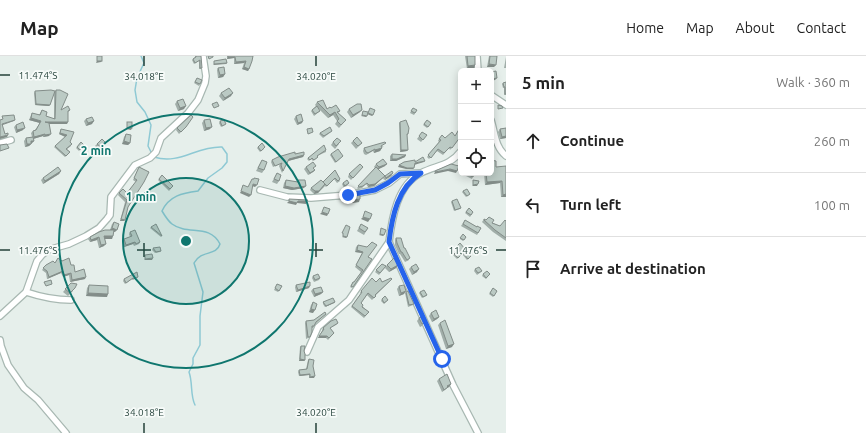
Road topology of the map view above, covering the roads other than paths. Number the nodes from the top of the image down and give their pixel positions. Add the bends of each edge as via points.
1 (203, 56) edge
2 (478, 56) edge
3 (478, 68) edge
4 (494, 96) edge
5 (506, 105) edge
6 (494, 132) edge
7 (11, 140) dead end
8 (0, 144) edge
9 (458, 154) edge
10 (506, 156) edge
11 (421, 173) junction
12 (260, 190) dead end
13 (389, 242) junction
14 (26, 292) junction
15 (71, 300) dead end
16 (0, 316) edge
17 (0, 340) edge
18 (307, 352) dead end
19 (66, 433) edge
20 (478, 433) edge

1 - 14 street via 206,76 198,100 161,138 156,152 135,165 113,194 110,215 99,228 77,241 48,250 42,255
2 - 3 street
4 - 5 street
6 - 10 street via 498,147
7 - 8 street
9 - 11 street via 452,161
11 - 12 street via 400,174 375,190 348,195 287,197
11 - 13 street via 408,184 399,197
13 - 18 street via 349,300 318,326
13 - 20 street via 453,385
14 - 15 street via 49,299
14 - 16 street
17 - 19 street via 8,365 24,388 38,400

